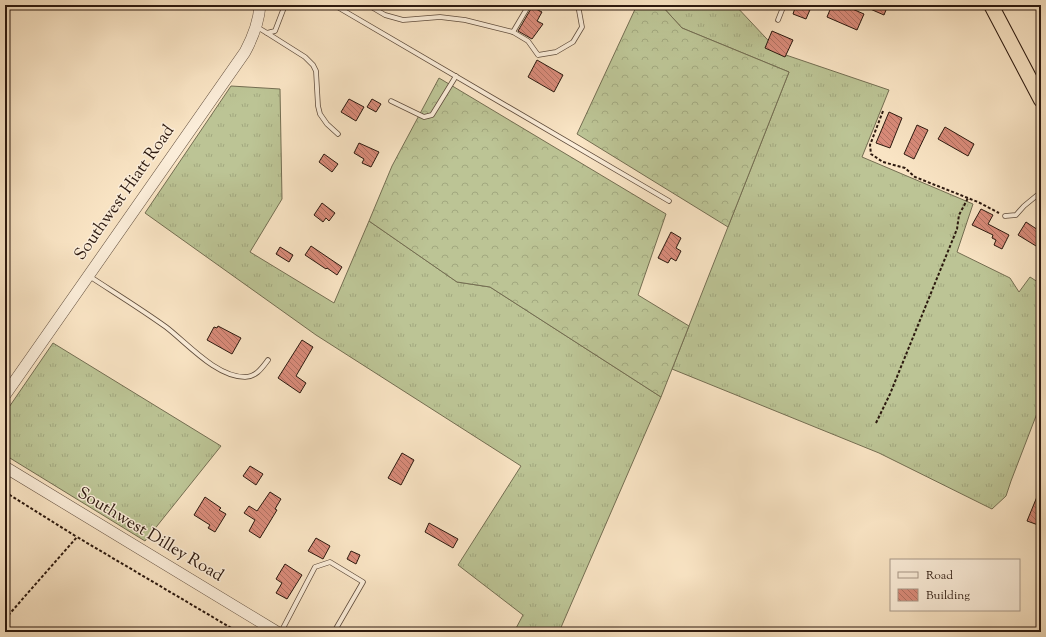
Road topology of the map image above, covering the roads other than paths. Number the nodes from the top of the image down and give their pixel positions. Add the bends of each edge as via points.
1 (260, 5) edge
2 (285, 5) edge
3 (334, 5) edge
4 (368, 5) edge
5 (529, 5) edge
6 (578, 5) edge
7 (784, 5) edge
8 (991, 5) edge
9 (778, 20) dead end
10 (256, 27) junction
11 (513, 32) junction
12 (267, 33) junction
13 (456, 76) junction
14 (1041, 100) edge
15 (391, 101) dead end
16 (338, 134) dead end
17 (1041, 192) edge
18 (669, 201) dead end
19 (1005, 216) road end
20 (88, 275) junction
21 (268, 360) dead end
22 (5, 395) edge
23 (5, 467) edge
24 (277, 632) edge
25 (281, 632) edge
26 (334, 632) edge

1 - 10 street, Southwest Hiatt Road
2 - 12 lane via 275,31
3 - 13 lane
4 - 11 lane via 385,15 403,20 466,20
5 - 11 lane
6 - 11 lane via 582,27 573,42 556,52 538,55 528,41
7 - 9 lane
8 - 14 highway
10 - 12 lane
10 - 20 street, Southwest Hiatt Road via 244,52
12 - 16 lane via 313,65 316,71 320,114
13 - 15 lane via 432,115 424,117
13 - 18 lane
17 - 19 lane via 1016,215
20 - 21 lane via 166,327 214,366 229,374 245,377 258,373
20 - 22 street, Southwest Hiatt Road
23 - 24 street, Southwest Dilley Road
25 - 26 lane via 315,567 330,562 363,582

